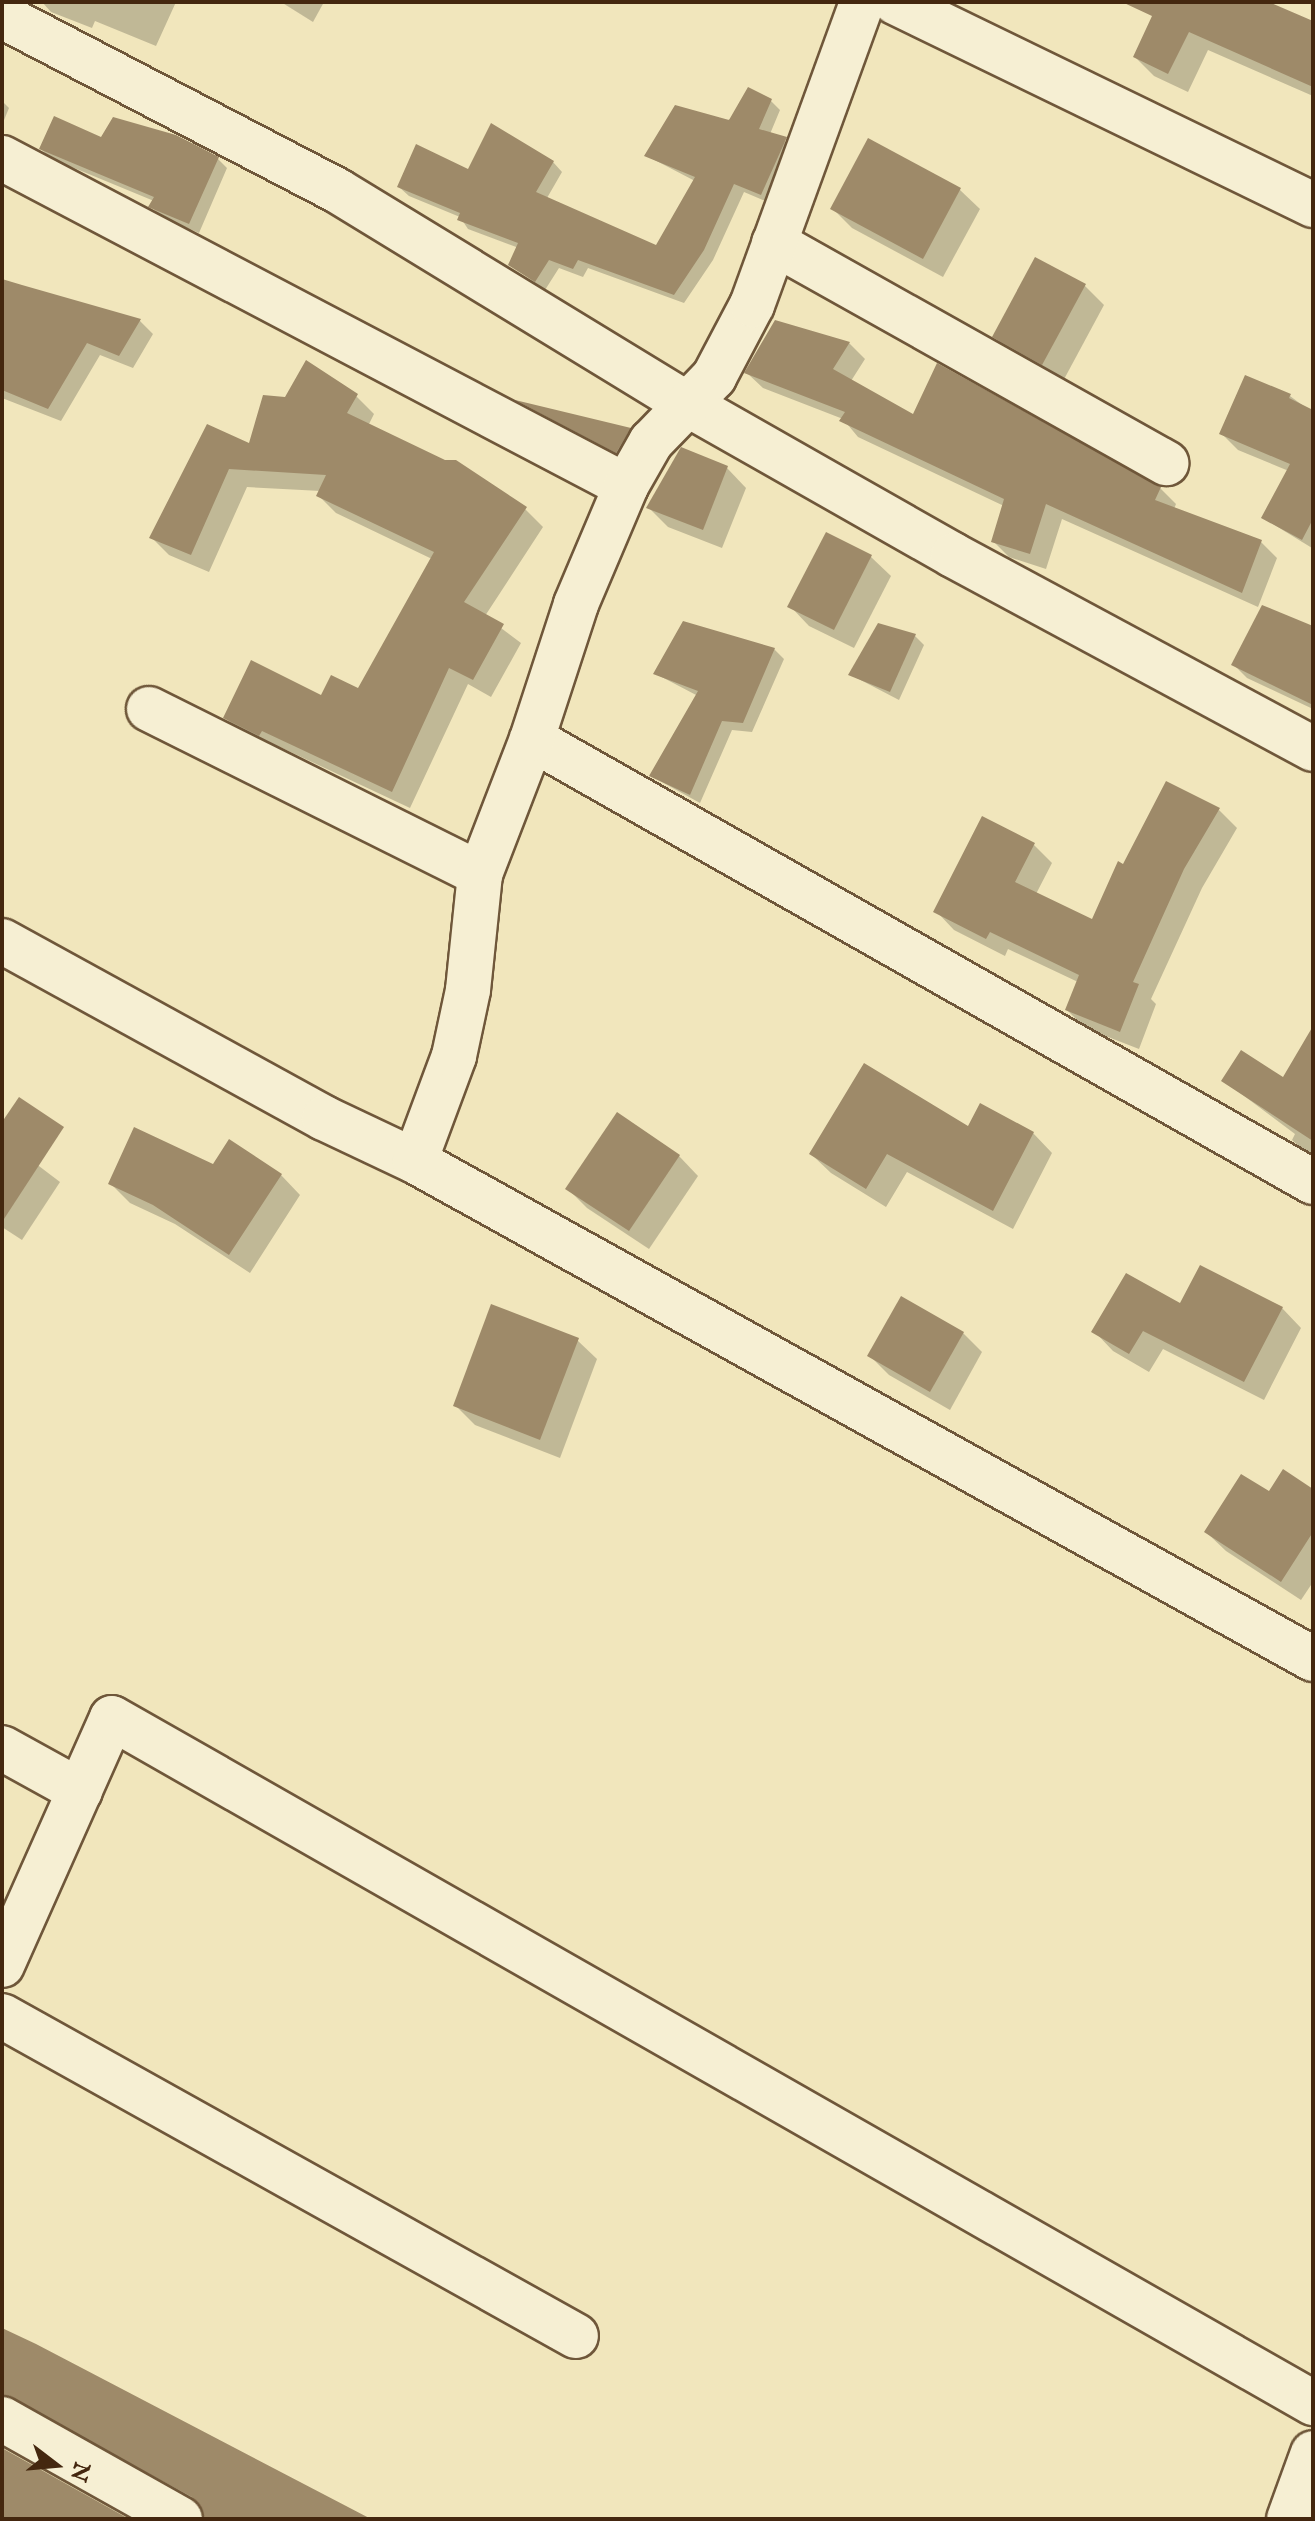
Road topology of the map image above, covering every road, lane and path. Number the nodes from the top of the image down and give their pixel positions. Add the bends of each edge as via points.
1 (862, 2) edge
2 (895, 2) edge
3 (2, 16) edge
4 (2, 158) edge
5 (1313, 205) edge
6 (774, 243) junction
7 (689, 405) junction
8 (1166, 463) dead end
9 (626, 486) junction
10 (149, 709) dead end
11 (532, 739) junction
12 (1313, 749) edge
13 (480, 874) junction
14 (2, 941) edge
15 (415, 1161) junction
16 (1313, 1182) edge
17 (1313, 1659) edge
18 (2, 1748) edge
19 (80, 1791) junction
20 (2, 1965) edge
21 (2, 2016) edge
22 (576, 2336) dead end
23 (1313, 2403) edge
24 (2, 2419) edge
25 (1313, 2453) edge
26 (180, 2519) edge
27 (1289, 2519) edge

1 - 6 street
2 - 5 street
3 - 7 street via 338,191
4 - 9 street
6 - 7 street via 752,305 714,377
6 - 8 street
7 - 9 street via 651,442
7 - 12 street
9 - 11 street via 576,604
10 - 13 street
11 - 13 street
11 - 16 street
13 - 15 street via 468,990 454,1056
14 - 15 street via 324,1118
15 - 17 street
18 - 19 street
19 - 20 street
19 - 23 street via 112,1718
21 - 22 street
24 - 26 street
25 - 27 street

